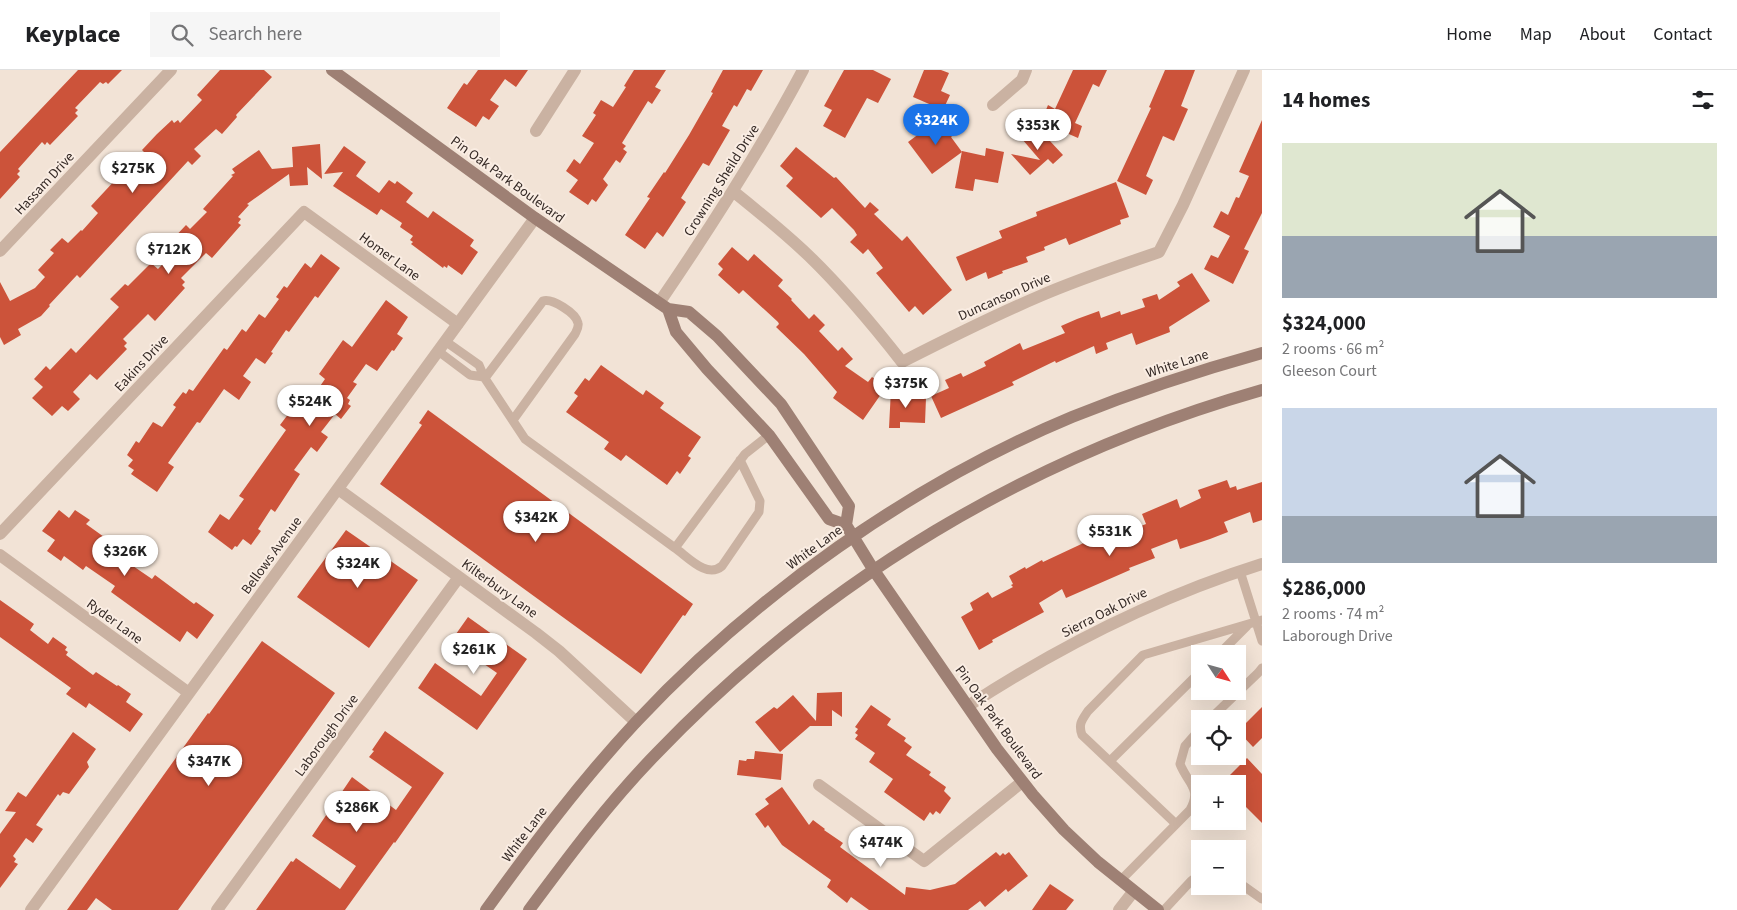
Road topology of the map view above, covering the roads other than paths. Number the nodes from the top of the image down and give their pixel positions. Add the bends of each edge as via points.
1 (171, 70) edge
2 (332, 70) edge
3 (575, 70) edge
4 (802, 70) edge
5 (1026, 70) edge
6 (1244, 70) edge
7 (993, 105) dead end
8 (536, 131) dead end
9 (734, 192) junction
10 (304, 212) joint
11 (535, 218) junction
12 (0, 251) edge
13 (664, 306) junction
14 (458, 324) junction
15 (442, 346) junction
16 (1262, 353) edge
17 (484, 378) junction
18 (1262, 390) edge
19 (513, 420) junction
20 (769, 435) junction
21 (740, 460) junction
22 (338, 489) junction
23 (846, 525) junction
24 (0, 534) edge
25 (853, 537) junction
26 (675, 548) junction
27 (0, 555) edge
28 (1262, 564) edge
29 (873, 569) junction
30 (1240, 571) junction
31 (459, 577) junction
32 (1256, 622) edge
33 (1262, 641) edge
34 (1229, 645) edge
35 (1262, 668) edge
36 (1191, 681) edge
37 (189, 693) junction
38 (968, 706) junction
39 (1219, 710) edge
40 (636, 722) junction
41 (1191, 739) edge
42 (1110, 761) junction
43 (1022, 782) junction
44 (820, 785) dead end
45 (1176, 824) junction
46 (1120, 881) junction
47 (1191, 881) edge
48 (1246, 888) edge
49 (1133, 892) junction
50 (1262, 899) edge
51 (31, 910) edge
52 (218, 910) edge
53 (486, 910) edge
54 (529, 910) edge
55 (1119, 910) edge
56 (1158, 910) edge
57 (1164, 910) edge

1 - 12 street, Hassam Drive
2 - 11 main road, Pin Oak Park Boulevard
3 - 8 street
4 - 9 street, Crowning Sheild Drive
5 - 7 street via 1022,80
6 - 9 street, Duncanson Drive via 1159,252 1040,296 902,362 809,256
9 - 13 street, Crowning Sheild Drive
10 - 14 street, Homer Lane
10 - 24 street, Eakins Drive
11 - 13 main road, Pin Oak Park Boulevard
11 - 14 street, Bellows Avenue
13 - 20 main road via 676,332
13 - 23 main road, Pin Oak Park Boulevard via 689,312 717,336 781,404 849,506
14 - 15 street, Bellows Avenue
15 - 17 lane via 479,365
15 - 22 street, Bellows Avenue
16 - 25 main road, White Lane via 1189,374 1070,418 967,468
17 - 19 lane
17 - 19 lane via 543,301 554,302 575,316 578,328 575,334
18 - 29 main road via 1153,425 1048,469 953,520
19 - 26 lane via 525,439
20 - 21 lane
20 - 23 main road via 829,519
21 - 26 lane
21 - 26 lane via 760,501 759,512 722,566 718,570 705,570
22 - 31 street, Kilterbury Lane
22 - 37 street, Bellows Avenue
23 - 25 main road, Pin Oak Park Boulevard
25 - 29 main road, Pin Oak Park Boulevard
25 - 40 main road, White Lane via 761,605 702,656
27 - 37 street, Ryder Lane
28 - 30 street, Sierra Oak Drive
29 - 38 main road, Pin Oak Park Boulevard
29 - 54 main road via 781,638 696,714 610,805
30 - 32 lane
30 - 38 street, Sierra Oak Drive via 1114,622 1010,678
31 - 40 street, Kilterbury Lane via 558,651
31 - 52 street, Laborough Drive
32 - 33 lane
32 - 34 lane
32 - 42 lane via 1142,655 1080,722 1082,735
35 - 39 lane
36 - 42 lane
37 - 51 street, Bellows Avenue
38 - 43 main road, Pin Oak Park Boulevard
40 - 53 main road, White Lane via 547,826
41 - 45 lane via 1185,746 1180,764 1196,793 1190,810
42 - 45 lane
43 - 44 street via 924,861
43 - 46 main road, Pin Oak Park Boulevard via 1064,830
45 - 46 lane
46 - 49 main road, Pin Oak Park Boulevard
47 - 57 lane
48 - 50 lane
49 - 55 street
49 - 56 main road, Pin Oak Park Boulevard

